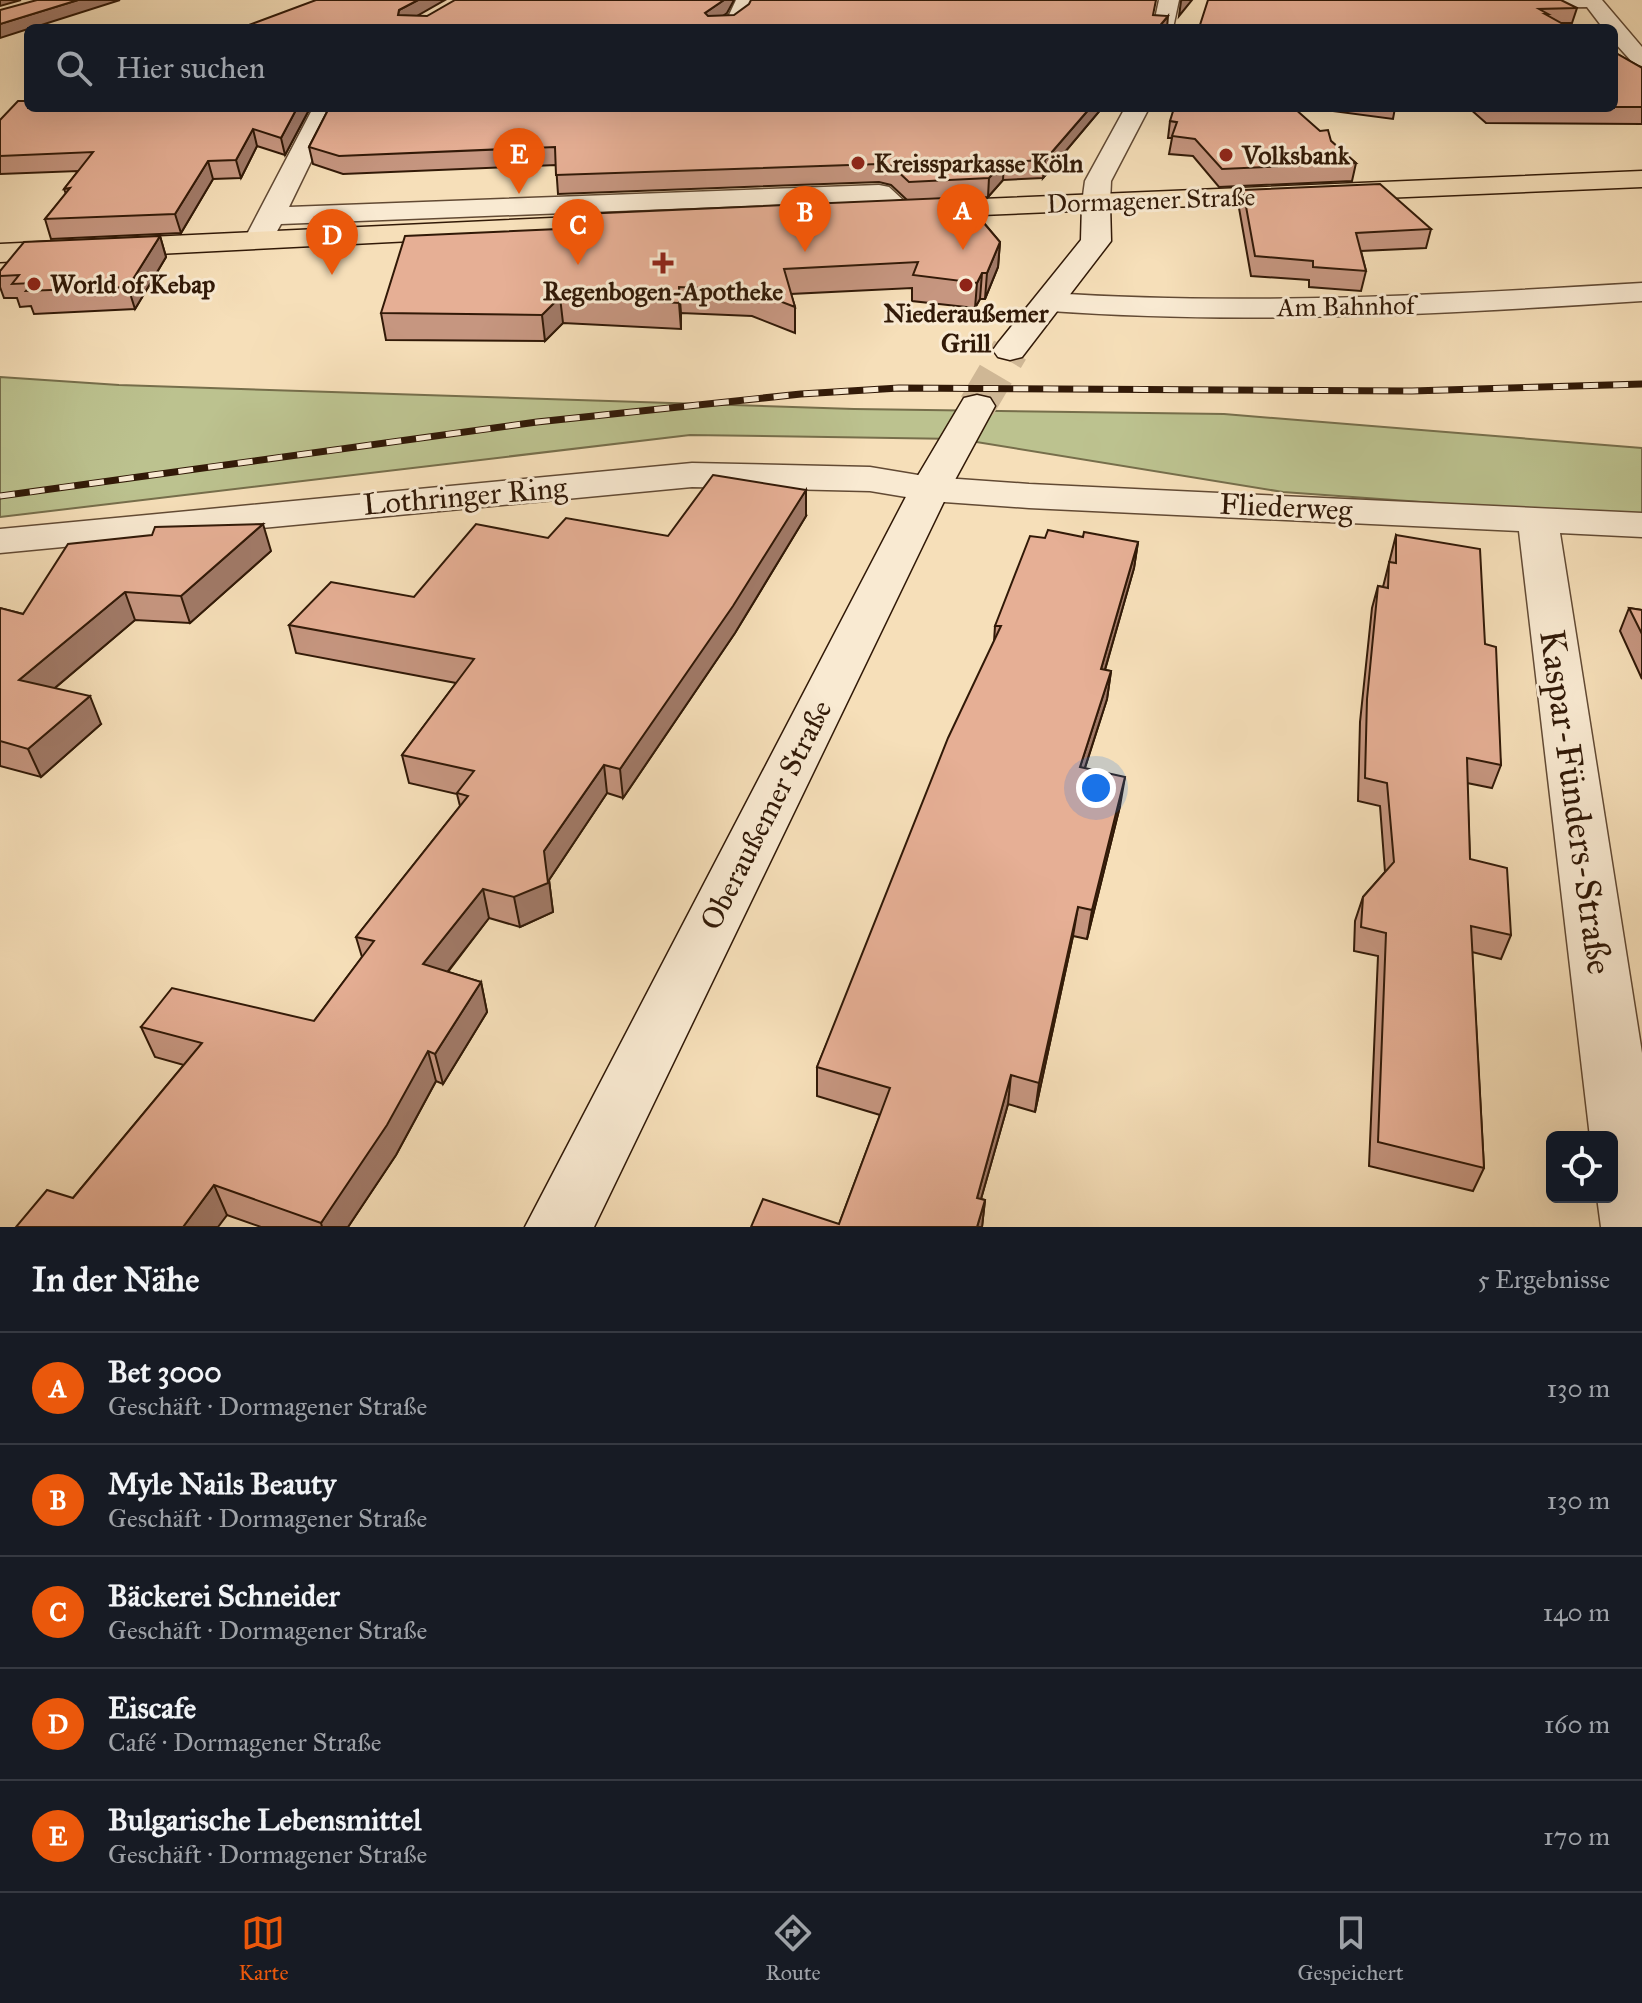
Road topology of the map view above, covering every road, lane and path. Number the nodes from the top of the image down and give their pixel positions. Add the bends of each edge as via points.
1 (746, 0) edge
2 (1169, 0) edge
3 (1593, 1) edge
4 (1489, 2) edge
5 (727, 24) edge
6 (1164, 24) edge
7 (1609, 24) edge
8 (1618, 36) edge
9 (1642, 59) edge
10 (323, 112) edge
11 (1132, 112) edge
12 (1642, 179) edge
13 (1096, 203) junction
14 (265, 228) junction
15 (0, 253) edge
16 (1642, 292) edge
17 (1050, 302) junction
18 (1010, 350) tunnel mouth
19 (977, 406) tunnel mouth
20 (930, 489) junction
21 (1538, 519) junction
22 (1642, 525) edge
23 (52, 535) junction
24 (0, 541) edge
25 (0, 570) edge
26 (559, 1227) edge
27 (1635, 1227) edge

1 - 5 street via 737,19
2 - 6 street
3 - 4 street
3 - 7 street
8 - 9 street
10 - 14 street
11 - 13 street via 1098,181
12 - 13 main road, Dormagener Straße
13 - 14 main road, Dormagener Straße
13 - 17 street via 1096,241
14 - 15 main road, Dormagener Straße
16 - 17 street, Am Bahnhof via 1403,307 1127,309
17 - 18 street
19 - 20 street, Oberaußemer Straße
20 - 21 street, Fliederweg
20 - 23 street, Lothringer Ring via 870,479 692,475
20 - 26 street, Oberaußemer Straße
21 - 22 street, Fliederweg
21 - 27 street, Kaspar-Fünders-Straße
23 - 24 street, Lothringer Ring
23 - 25 street

